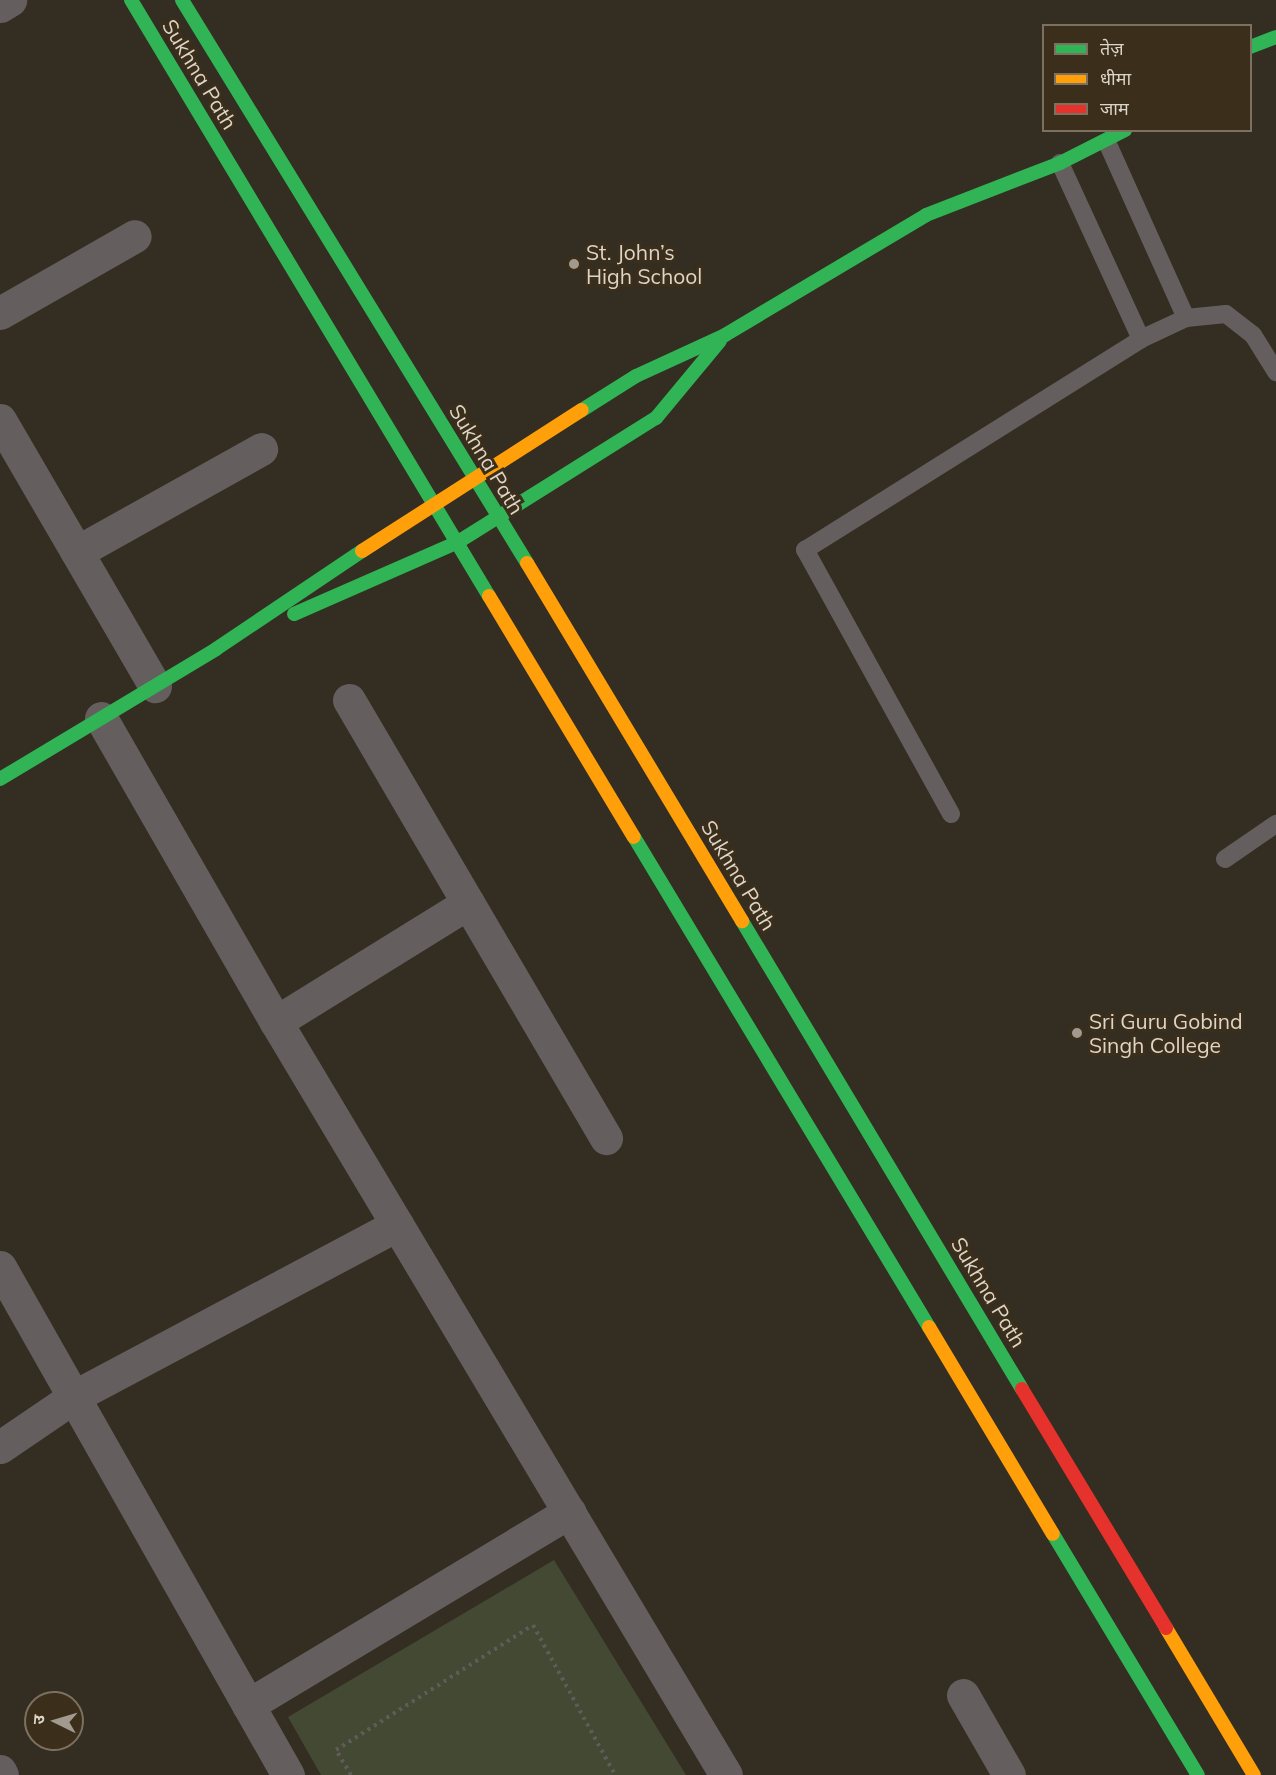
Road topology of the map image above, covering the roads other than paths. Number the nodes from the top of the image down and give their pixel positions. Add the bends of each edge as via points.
1 (10, 0) edge
2 (131, 0) edge
3 (182, 0) edge
4 (0, 6) edge
5 (1276, 37) edge
6 (1252, 47) edge
7 (1122, 132) edge
8 (1107, 142) junction
9 (1060, 163) junction
10 (135, 236) dead end
11 (0, 313) edge
12 (1186, 318) junction
13 (725, 335) junction
14 (1141, 339) junction
15 (1276, 372) edge
16 (0, 420) edge
17 (261, 449) dead end
18 (474, 477) junction
19 (434, 502) junction
20 (498, 517) junction
21 (458, 542) junction
22 (77, 552) junction
23 (216, 649) junction
24 (155, 686) junction
25 (349, 700) dead end
26 (101, 718) junction
27 (0, 779) edge
28 (951, 814) dead end
29 (1276, 824) edge
30 (1225, 859) dead end
31 (468, 903) junction
32 (276, 1022) junction
33 (606, 1138) dead end
34 (398, 1225) junction
35 (0, 1266) edge
36 (75, 1396) junction
37 (0, 1447) edge
38 (569, 1512) junction
39 (963, 1695) dead end
40 (248, 1705) junction
41 (288, 1775) edge
42 (726, 1775) edge
43 (1009, 1775) edge
44 (1198, 1775) edge
45 (1254, 1775) edge

1 - 4 street
2 - 19 main road, Sukhna Path
3 - 18 main road, Sukhna Path
5 - 6 main road
7 - 8 main road
8 - 9 main road
8 - 12 lane
9 - 13 main road via 926,215
9 - 14 lane
10 - 11 street
12 - 14 lane
12 - 15 lane via 1226,314 1253,334
13 - 18 main road via 636,376
13 - 20 main road via 656,418
14 - 28 lane via 805,550
16 - 22 street
17 - 22 street
18 - 19 main road
18 - 20 main road, Sukhna Path
19 - 21 main road, Sukhna Path
19 - 23 main road
20 - 21 main road
20 - 45 main road, Sukhna Path
21 - 23 main road
21 - 44 main road, Sukhna Path
22 - 24 street
23 - 24 main road
24 - 26 main road
25 - 31 street
26 - 27 main road
26 - 32 street
29 - 30 lane
31 - 32 street
31 - 33 street
32 - 34 street
34 - 36 street
34 - 38 street
35 - 36 street
36 - 37 street
36 - 40 street
38 - 40 street
38 - 42 street
39 - 43 street
40 - 41 street

